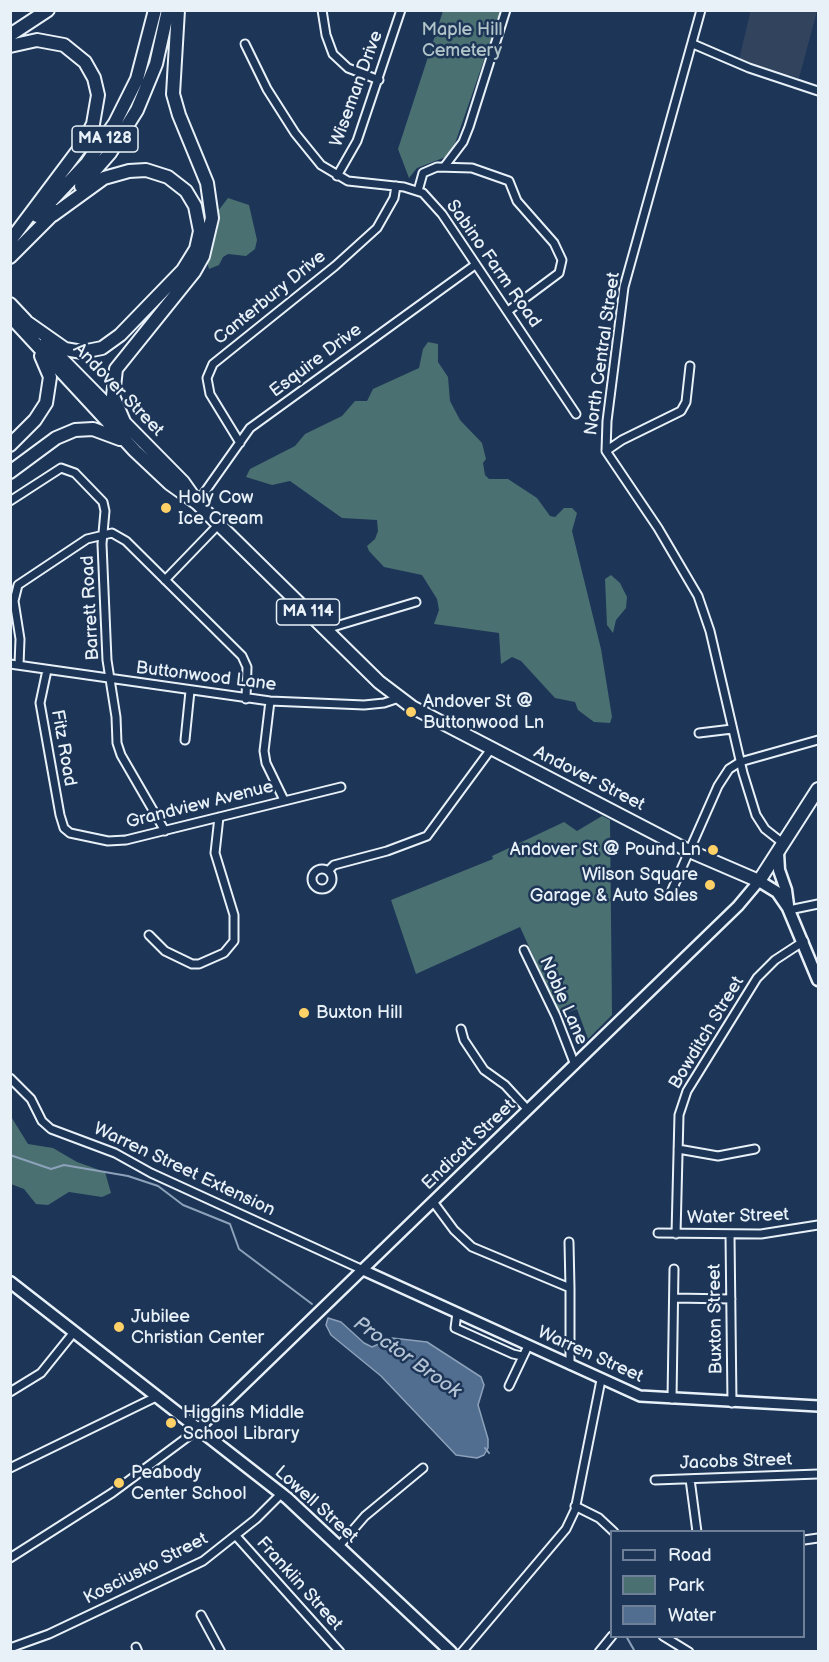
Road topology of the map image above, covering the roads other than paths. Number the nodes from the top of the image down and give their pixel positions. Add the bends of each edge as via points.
1 (48, 10) edge
2 (155, 10) edge
3 (168, 10) edge
4 (178, 10) edge
5 (322, 10) edge
6 (401, 10) edge
7 (506, 10) edge
8 (700, 10) edge
9 (10, 35) edge
10 (245, 44) dead end
11 (693, 44) junction
12 (10, 46) edge
13 (379, 80) junction
14 (819, 91) edge
15 (444, 167) junction
16 (337, 176) junction
17 (396, 186) junction
18 (418, 191) junction
19 (52, 215) junction
20 (10, 241) edge
21 (10, 257) edge
22 (475, 265) junction
23 (10, 304) edge
24 (508, 311) junction
25 (10, 316) edge
26 (25, 327) junction
27 (690, 366) dead end
28 (576, 414) dead end
29 (125, 424) junction
30 (240, 443) junction
31 (10, 445) edge
32 (135, 451) junction
33 (606, 451) junction
34 (10, 472) edge
35 (10, 501) edge
36 (197, 503) junction
37 (219, 524) junction
38 (104, 534) junction
39 (165, 580) junction
40 (416, 602) dead end
41 (326, 629) junction
42 (10, 664) edge
43 (19, 665) junction
44 (47, 670) junction
45 (111, 680) junction
46 (190, 691) junction
47 (399, 698) junction
48 (246, 699) junction
49 (270, 701) junction
50 (732, 729) junction
51 (699, 733) dead end
52 (185, 740) dead end
53 (819, 740) edge
54 (491, 749) junction
55 (740, 762) junction
56 (341, 787) dead end
57 (819, 789) edge
58 (284, 800) junction
59 (219, 817) junction
60 (67, 831) joint
61 (165, 831) junction
62 (781, 848) junction
63 (687, 850) junction
64 (328, 871) dead end
65 (759, 881) junction
66 (672, 890) dead end
67 (819, 904) edge
68 (789, 909) junction
69 (149, 935) dead end
70 (804, 941) junction
71 (524, 950) dead end
72 (818, 976) edge
73 (461, 1029) dead end
74 (575, 1065) junction
75 (10, 1078) edge
76 (528, 1110) junction
77 (678, 1149) junction
78 (755, 1149) dead end
79 (434, 1203) junction
80 (819, 1225) edge
81 (657, 1233) dead end
82 (676, 1234) junction
83 (730, 1235) junction
84 (569, 1242) dead end
85 (674, 1269) dead end
86 (363, 1270) junction
87 (10, 1282) edge
88 (570, 1287) junction
89 (674, 1298) junction
90 (731, 1299) junction
91 (457, 1313) junction
92 (74, 1332) junction
93 (528, 1346) junction
94 (522, 1356) junction
95 (570, 1365) junction
96 (601, 1380) junction
97 (509, 1386) dead end
98 (10, 1392) edge
99 (156, 1397) junction
100 (672, 1400) junction
101 (732, 1403) junction
102 (819, 1406) edge
103 (197, 1430) junction
104 (10, 1468) edge
105 (423, 1468) dead end
106 (819, 1474) edge
107 (690, 1479) junction
108 (655, 1480) dead end
109 (281, 1494) junction
110 (575, 1506) junction
111 (612, 1530) edge
112 (697, 1530) edge
113 (236, 1536) junction
114 (339, 1546) junction
115 (10, 1558) edge
116 (201, 1615) dead end
117 (610, 1638) edge
118 (666, 1638) edge
119 (10, 1648) edge
120 (221, 1652) edge
121 (340, 1652) edge
122 (451, 1652) edge
123 (462, 1652) edge
124 (599, 1652) edge
125 (689, 1652) edge

1 - 9 highway
2 - 20 highway, MA 128 via 137,79 115,123 81,170
3 - 19 highway, MA 128 via 156,64 124,132 95,172
4 - 29 highway via 173,94 207,183 212,218 203,256 194,272 116,369 112,396
5 - 13 street via 333,54 348,68
6 - 13 street, Wiseman Drive
7 - 15 street via 464,142
8 - 11 street, North Central Street
10 - 16 street via 295,134 321,165
11 - 14 street
11 - 33 street, North Central Street via 624,287
12 - 20 highway via 38,40 64,45 85,62 98,95 93,124 82,145
13 - 16 street, Wiseman Drive via 357,141
15 - 18 street via 423,173
15 - 24 street via 472,168 509,181 518,201 558,251 562,260 559,273
16 - 17 street via 348,181
17 - 18 street
17 - 30 street, Canterbury Drive via 394,198 377,228 213,364 207,378 210,394
18 - 22 street, Sabino Farm Road via 442,214
19 - 21 highway, MA 128
19 - 26 highway via 104,178 146,170 168,177 186,191 198,214 200,231 188,264 120,335 102,348 82,352 64,349
22 - 24 street, Sabino Farm Road
22 - 30 street, Esquire Drive via 250,428
23 - 26 highway, Andover Street / MA 114
24 - 28 street, Sabino Farm Road
25 - 26 highway, Andover Street / MA 114
26 - 29 highway, Andover Street / MA 114
26 - 31 highway via 48,370 49,395 35,420
26 - 32 highway, Andover Street / MA 114
27 - 33 street via 686,402 681,411
29 - 36 highway, Andover Street / MA 114 via 183,482
30 - 36 street, Esquire Drive
32 - 34 highway via 105,432 75,430 56,438
32 - 36 highway, Andover Street / MA 114
33 - 50 street, North Central Street via 698,596
35 - 38 street, Barrett Road via 55,470 65,469 75,473 103,502
36 - 37 highway, Andover Street / MA 114
37 - 39 street
37 - 41 highway, Andover Street / MA 114
38 - 39 street via 121,537
38 - 43 street via 87,539 18,585 14,601 20,639
38 - 45 street, Barrett Road via 107,660
39 - 48 street via 245,661
40 - 41 street
41 - 47 highway, Andover Street / MA 114
42 - 43 street, Buttonwood Lane
43 - 44 street, Buttonwood Lane
44 - 45 street, Buttonwood Lane
44 - 60 street, Fitz Road via 40,703 60,815
45 - 46 street, Buttonwood Lane
45 - 61 street, Barrett Road via 118,749
46 - 48 street, Buttonwood Lane
46 - 52 street
47 - 49 street, Buttonwood Lane via 364,705
47 - 54 highway, Andover Street / MA 114
48 - 49 street, Buttonwood Lane
49 - 58 street via 264,751
50 - 51 street
50 - 55 street, North Central Street
53 - 55 street
54 - 63 highway, Andover Street / MA 114
54 - 64 street via 427,836 334,865
55 - 62 street, North Central Street via 759,822
55 - 63 street via 721,779
56 - 58 street, Grandview Avenue
57 - 62 highway
58 - 59 street, Grandview Avenue
59 - 61 street, Grandview Avenue
59 - 69 street via 215,854 234,915 234,941 224,953 192,964 165,951
60 - 61 street, Grandview Avenue via 114,841
62 - 65 highway
62 - 68 main road via 779,870
63 - 65 highway, Andover Street / MA 114
63 - 66 street
65 - 68 main road via 777,892
65 - 74 street, Endicott Street
67 - 68 street
68 - 70 main road
70 - 72 main road
70 - 77 street, Bowditch Street via 757,978 687,1090 680,1108
71 - 74 street, Noble Lane
73 - 76 street via 484,1070 505,1085
74 - 76 street, Endicott Street
75 - 86 street, Warren Street Extension via 31,1099 42,1121 51,1129 115,1153
76 - 79 street, Endicott Street
77 - 78 street via 718,1156
77 - 82 street, Bowditch Street
79 - 86 street, Endicott Street
79 - 88 street via 472,1247
80 - 83 street, Water Street
81 - 82 street, Water Street
82 - 83 street, Water Street
83 - 90 street, Buxton Street
84 - 88 street
85 - 89 street
86 - 91 street, Warren Street
86 - 103 street, Endicott Street
87 - 92 main road, Lowell Street
88 - 95 street
89 - 90 street
89 - 100 street
90 - 101 street, Buxton Street
91 - 93 street, Warren Street
91 - 94 street via 455,1328
92 - 98 street via 41,1373
92 - 99 main road, Lowell Street
93 - 94 street
93 - 95 street, Warren Street
94 - 97 street
95 - 96 street, Warren Street
96 - 100 street, Warren Street via 640,1396
96 - 110 street
99 - 103 main road, Lowell Street
99 - 104 street
100 - 101 street, Warren Street
101 - 102 street, Warren Street
103 - 109 main road, Lowell Street
103 - 115 street via 112,1493
105 - 114 street via 365,1516
106 - 107 street, Jacobs Street
107 - 108 street, Jacobs Street
107 - 112 street
109 - 113 street, Kosciusko Street
109 - 114 main road, Lowell Street
110 - 111 street via 599,1518
110 - 123 street via 556,1544
113 - 119 street, Kosciusko Street via 188,1570
113 - 121 street, Franklin Street
114 - 122 main road, Lowell Street
116 - 120 street
117 - 124 street
118 - 125 street

